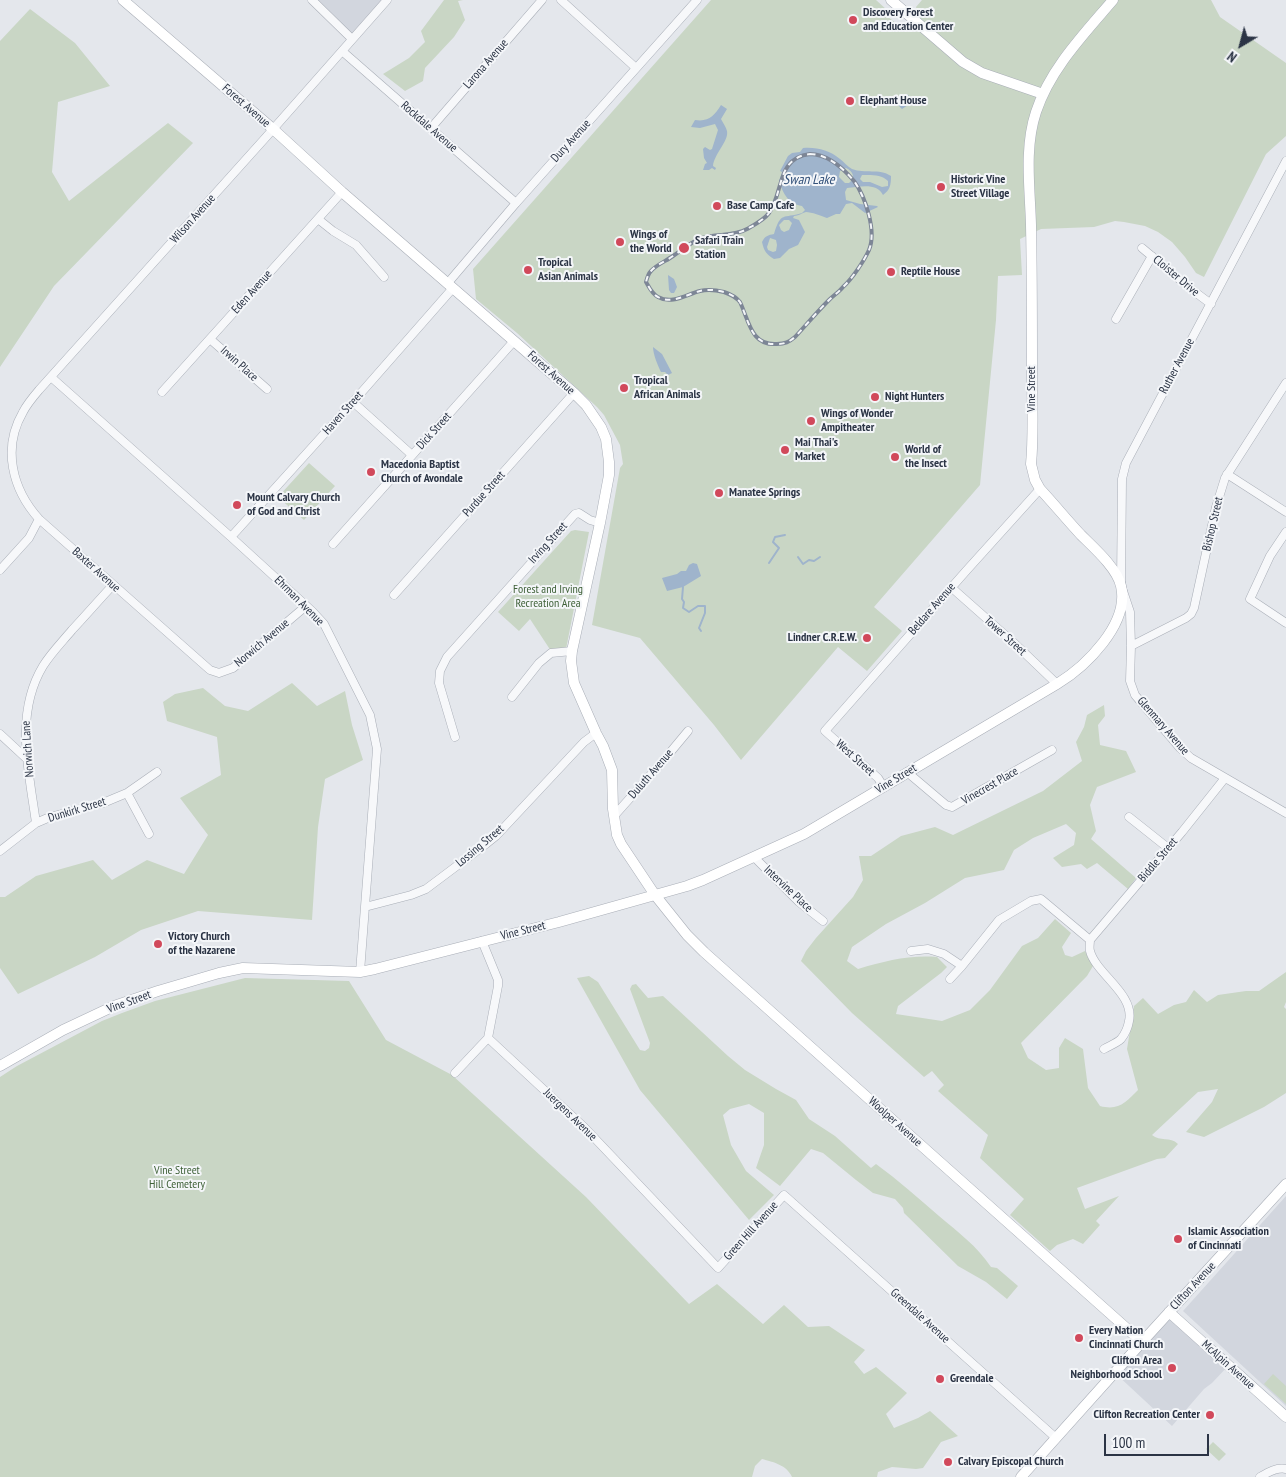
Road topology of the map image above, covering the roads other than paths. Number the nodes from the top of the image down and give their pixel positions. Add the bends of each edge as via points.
1 (123, 0) edge
2 (312, 0) edge
3 (386, 0) edge
4 (542, 0) edge
5 (561, 0) edge
6 (697, 0) edge
7 (891, 0) edge
8 (1113, 0) edge
9 (902, 4) edge
10 (352, 39) junction
11 (342, 51) junction
12 (636, 68) junction
13 (1042, 94) junction
14 (431, 128) junction
15 (273, 129) junction
16 (1286, 161) edge
17 (342, 192) junction
18 (516, 203) junction
19 (318, 219) junction
20 (1142, 248) dead end
21 (1152, 256) junction
22 (384, 276) dead end
23 (450, 286) junction
24 (1211, 304) junction
25 (1116, 319) dead end
26 (210, 339) junction
27 (514, 341) junction
28 (51, 377) junction
29 (1286, 383) edge
30 (267, 389) dead end
31 (162, 392) dead end
32 (574, 394) junction
33 (353, 402) junction
34 (12, 446) joint
35 (412, 454) junction
36 (1227, 474) junction
37 (1040, 489) junction
38 (1286, 512) edge
39 (39, 519) junction
40 (600, 523) junction
41 (1286, 532) edge
42 (231, 537) junction
43 (333, 544) dead end
44 (0, 570) edge
45 (113, 585) junction
46 (1121, 585) junction
47 (952, 588) junction
48 (394, 595) dead end
49 (306, 606) junction
50 (1286, 623) edge
51 (1132, 646) junction
52 (572, 651) junction
53 (214, 672) joint
54 (1057, 684) junction
55 (512, 698) dead end
56 (688, 731) dead end
57 (825, 731) joint
58 (596, 733) junction
59 (0, 734) edge
60 (454, 737) dead end
61 (1052, 750) dead end
62 (27, 759) junction
63 (156, 772) dead end
64 (907, 772) junction
65 (1225, 778) junction
66 (883, 786) junction
67 (127, 793) junction
68 (1286, 813) edge
69 (614, 816) junction
70 (1129, 817) dead end
71 (36, 823) junction
72 (150, 834) dead end
73 (1168, 848) junction
74 (0, 851) edge
75 (754, 857) junction
76 (655, 895) junction
77 (366, 906) junction
78 (823, 921) dead end
79 (1090, 940) junction
80 (482, 941) junction
81 (911, 951) dead end
82 (962, 966) junction
83 (360, 972) junction
84 (950, 979) dead end
85 (488, 1038) junction
86 (1104, 1049) dead end
87 (0, 1066) edge
88 (455, 1073) dead end
89 (1286, 1184) edge
90 (784, 1195) joint
91 (718, 1268) joint
92 (1169, 1312) junction
93 (1142, 1342) junction
94 (1286, 1417) edge
95 (1056, 1438) junction
96 (1286, 1469) edge
97 (1021, 1477) edge
98 (1260, 1477) edge

1 - 15 main road, Forest Avenue
2 - 10 street
3 - 10 street, Wilson Avenue
4 - 14 street, Larona Avenue
5 - 12 street
6 - 12 street, Dury Avenue
7 - 9 main road
8 - 13 main road, Vine Street via 1068,55
9 - 13 main road via 964,62 982,73
10 - 11 street, Wilson Avenue
11 - 14 street, Rockdale Avenue
11 - 15 street, Wilson Avenue
12 - 18 street, Dury Avenue
13 - 37 main road, Vine Street via 1031,130 1029,166 1031,464
14 - 18 street, Rockdale Avenue
15 - 17 main road, Forest Avenue
15 - 28 street, Wilson Avenue
16 - 24 street, Ruther Avenue
17 - 19 street, Eden Avenue
17 - 23 main road, Forest Avenue
18 - 23 street, Dury Avenue
19 - 22 street via 356,245
19 - 26 street, Eden Avenue
20 - 21 street, Cloister Drive
21 - 24 street, Cloister Drive
21 - 25 street
23 - 27 main road, Forest Avenue
23 - 33 street, Haven Street
24 - 46 street, Ruther Avenue via 1123,471
26 - 30 street, Irwin Place
26 - 31 street, Eden Avenue
27 - 32 main road, Forest Avenue
27 - 35 street, Dick Street
28 - 34 street, Wilson Avenue via 22,412
28 - 42 street, Ehrman Avenue
29 - 36 street, Bishop Street
32 - 40 main road, Forest Avenue via 594,416 609,452 609,475
32 - 48 street, Purdue Street
33 - 35 street
33 - 42 street, Haven Street
34 - 39 street, Baxter Avenue via 13,469 20,491
35 - 43 street, Dick Street
36 - 38 street
36 - 51 street, Bishop Street via 1191,614
37 - 46 main road, Vine Street via 1112,569
37 - 47 street, Beldare Avenue
39 - 44 street via 29,538
39 - 45 street, Baxter Avenue
40 - 52 main road, Forest Avenue
40 - 60 street, Irving Street via 575,514 443,662 439,680
41 - 50 street via 1270,556 1250,599
42 - 49 street, Ehrman Avenue
45 - 53 street, Baxter Avenue
45 - 62 street, Norwich Lane via 53,652 36,680 26,714
46 - 51 street, Glenmary Avenue via 1130,612
46 - 54 main road, Vine Street via 1120,611 1108,636 1080,667
47 - 54 street, Tower Street
47 - 57 street, Beldare Avenue
49 - 53 street, Norwich Avenue via 232,668 226,672
49 - 77 street, Ehrman Avenue via 324,624 366,704 375,736 377,762
51 - 65 street, Glenmary Avenue via 1130,681 1135,695 1180,748
52 - 55 street via 551,653 539,663
52 - 58 main road, Forest Avenue via 574,683
54 - 64 main road, Vine Street
56 - 69 street, Duluth Avenue
57 - 66 street, West Street
58 - 69 main road, Forest Avenue via 612,770
58 - 77 street, Lossing Street via 486,844 426,889
59 - 62 street
61 - 64 street, Vinecrest Place via 952,807
62 - 71 street, Norwich Lane
63 - 67 street, Dunkirk Street
64 - 66 main road, Vine Street
65 - 68 street, Glenmary Avenue
65 - 73 street, Biddle Street
66 - 75 main road, Vine Street via 804,834
67 - 71 street, Dunkirk Street
67 - 72 street
69 - 76 main road, Forest Avenue via 616,834 623,849
70 - 73 street
71 - 74 street, Dunkirk Street
73 - 79 street, Biddle Street
75 - 76 main road, Vine Street via 703,880
75 - 78 street, Intervine Place
76 - 80 main road, Vine Street
76 - 93 main road, Woolper Avenue via 704,952
77 - 83 street, Ehrman Avenue
79 - 82 street via 1041,899 1031,900 999,920
79 - 86 street via 1089,950 1093,958 1119,990 1130,1014 1128,1028 1121,1039
80 - 83 main road, Vine Street
80 - 85 street via 498,980
81 - 82 street via 928,948
82 - 84 street
83 - 87 main road, Vine Street via 243,968 219,973 114,1006 63,1030
85 - 88 street
85 - 91 street, Juergens Avenue via 584,1126
89 - 92 main road, Clifton Avenue
90 - 91 street, Green Hill Avenue
90 - 95 street, Greendale Avenue
92 - 93 main road, Clifton Avenue
92 - 94 main road, McAlpin Avenue
93 - 95 main road, Clifton Avenue
95 - 97 main road, Clifton Avenue
96 - 98 street via 1272,1470

